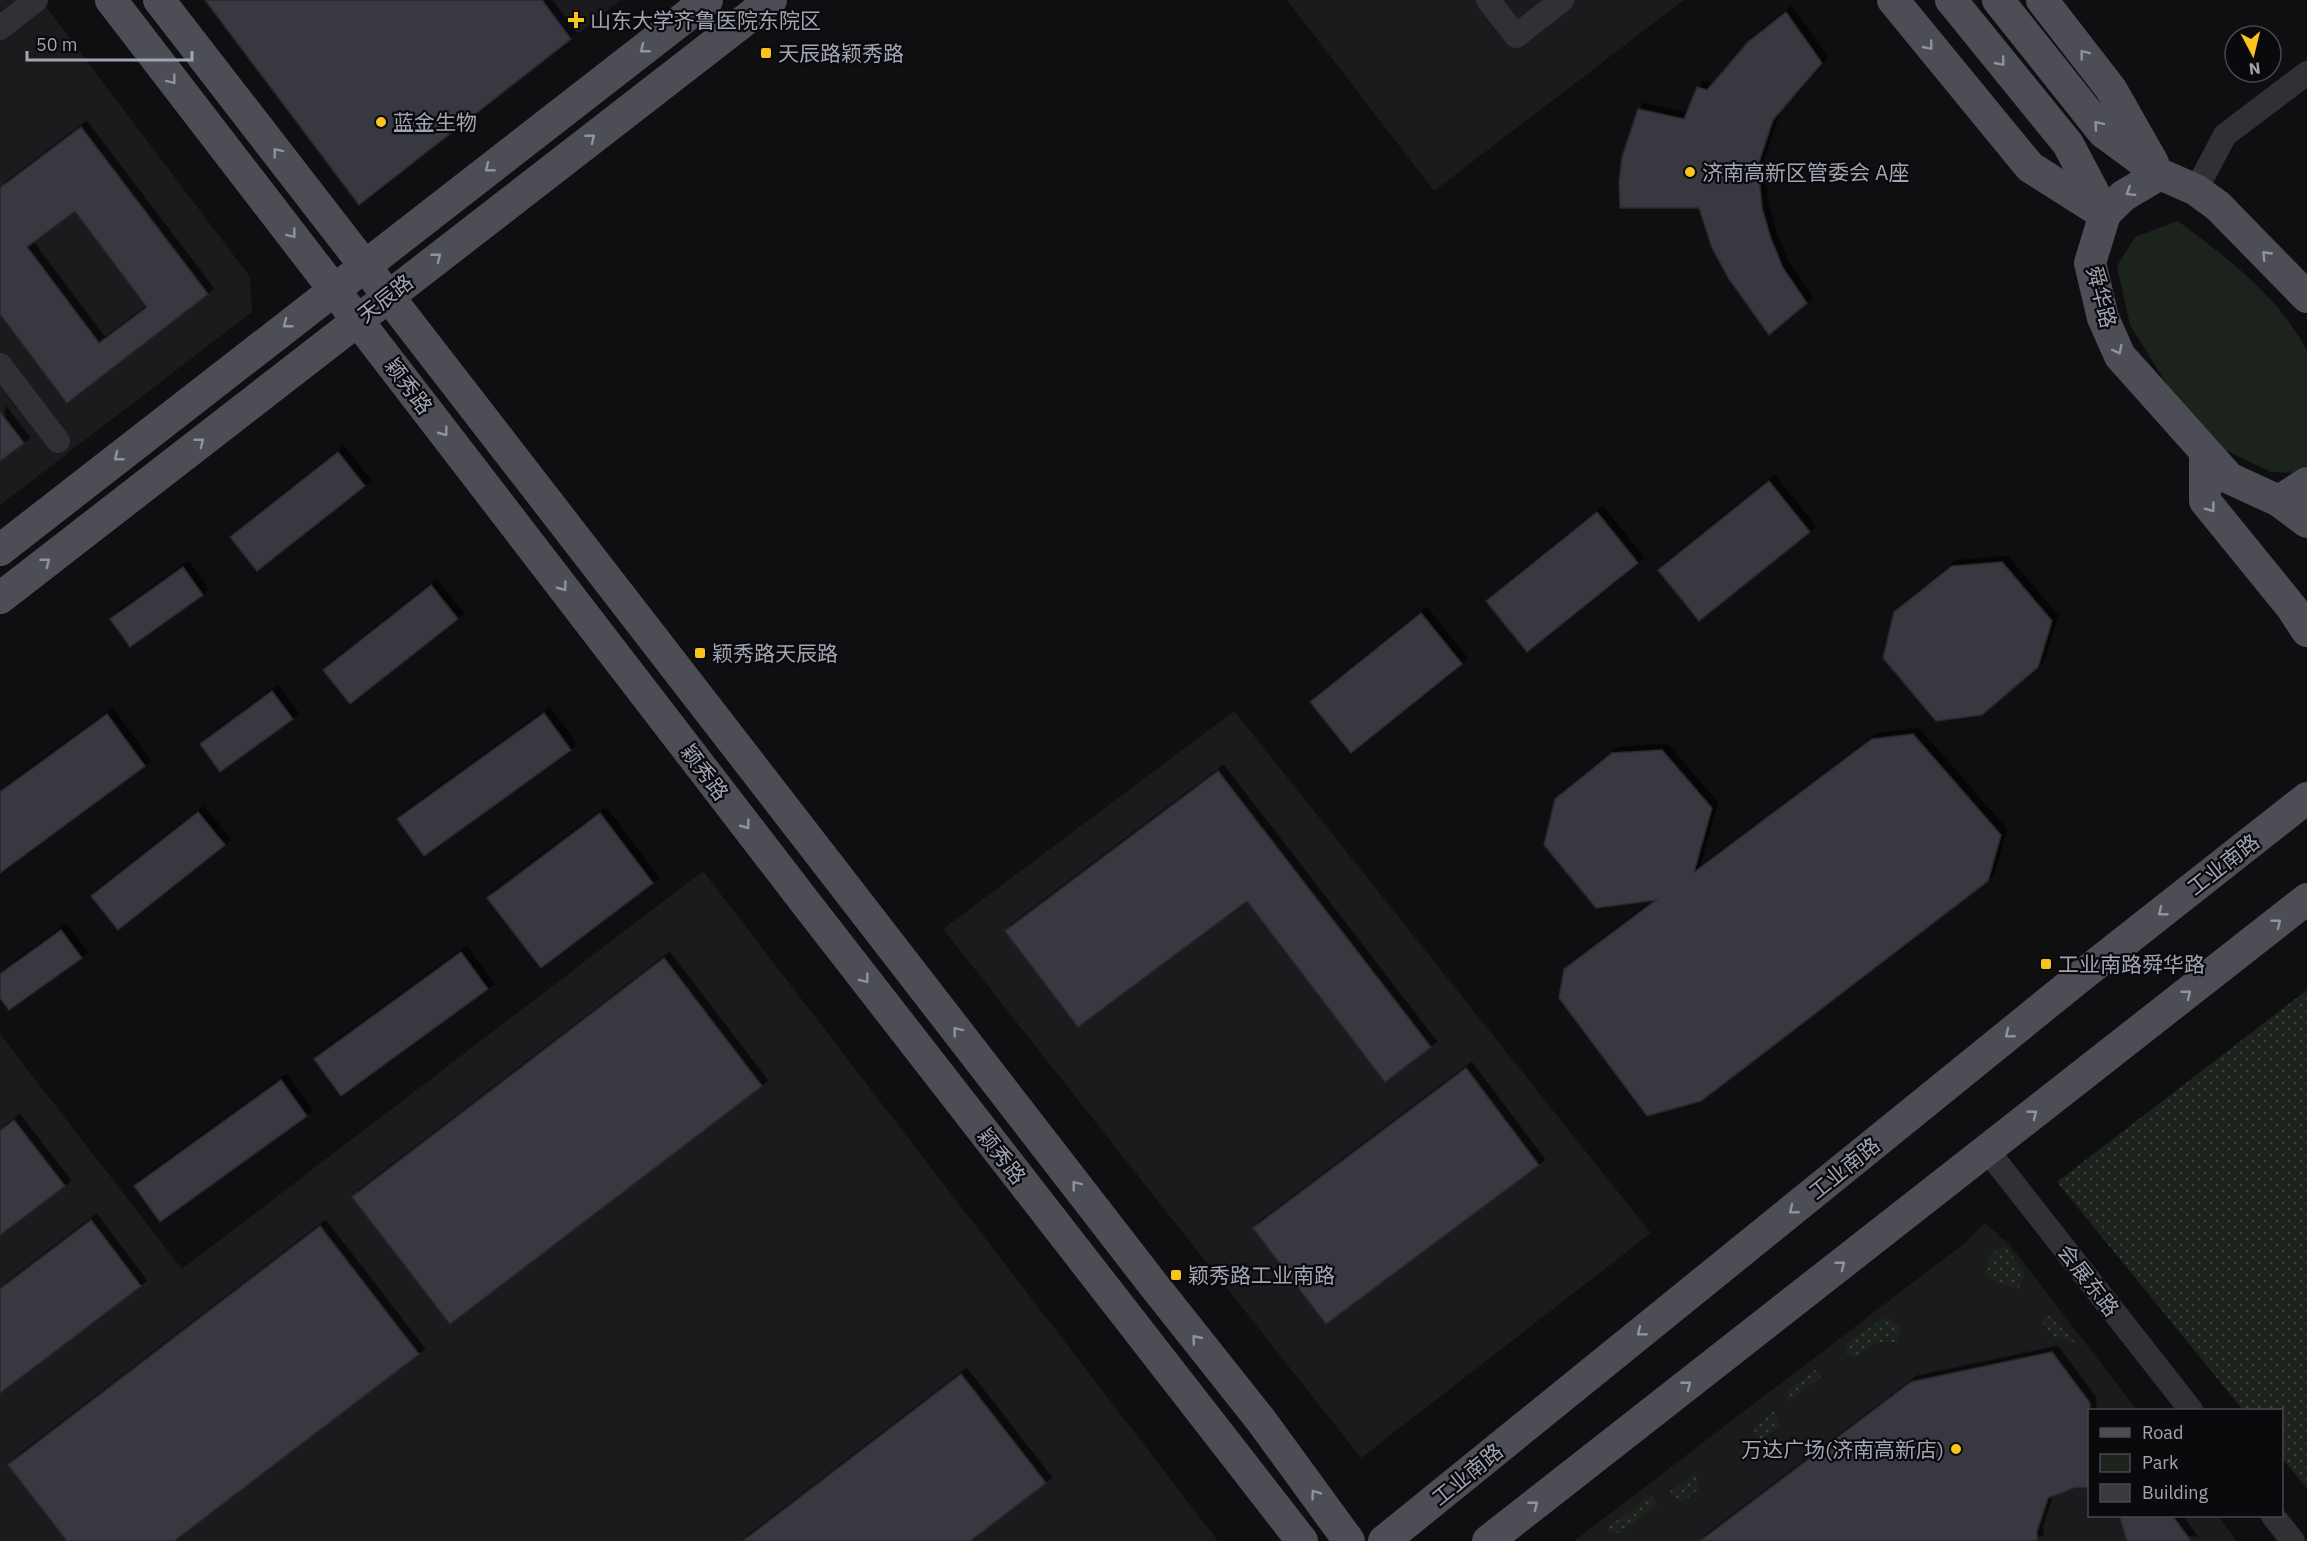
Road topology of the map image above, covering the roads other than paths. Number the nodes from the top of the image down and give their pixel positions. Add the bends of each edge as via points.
1 (36, 0) edge
2 (111, 0) edge
3 (159, 0) edge
4 (707, 0) edge
5 (771, 0) edge
6 (1488, 0) edge
7 (1562, 0) edge
8 (1893, 0) edge
9 (1951, 0) edge
10 (1998, 0) edge
11 (2042, 0) edge
12 (0, 27) edge
13 (2307, 73) edge
14 (2160, 174) junction
15 (2196, 190) junction
16 (2105, 214) junction
17 (364, 264) junction
18 (334, 288) junction
19 (388, 296) junction
20 (2307, 297) edge
21 (358, 319) junction
22 (0, 365) edge
23 (58, 441) dead end
24 (2205, 452) junction
25 (2307, 483) edge
26 (2279, 501) junction
27 (2307, 522) edge
28 (0, 550) edge
29 (0, 598) edge
30 (2307, 630) edge
31 (2307, 798) edge
32 (2307, 899) edge
33 (1988, 1150) junction
34 (2190, 1409) edge
35 (2275, 1517) edge
36 (1302, 1541) edge
37 (1349, 1541) edge
38 (1384, 1541) edge
39 (1488, 1541) edge
40 (2293, 1541) edge

1 - 12 street
2 -> 18 main road, 颖秀路
17 -> 3 main road, 颖秀路
4 -> 17 main road, 天辰路
19 -> 5 main road, 天辰路
6 - 7 street via 1516,36
8 -> 16 main road via 2030,167
9 -> 16 main road via 2068,144
14 -> 10 main road via 2103,132
14 -> 11 main road via 2111,89
13 - 15 street via 2225,135
14 - 15 main road
14 -> 16 main road via 2123,196
20 -> 15 main road via 2218,206
16 -> 24 main road, 舜华路 via 2090,263 2103,318 2120,356
17 - 18 main road, 天辰路
17 - 19 main road, 颖秀路
18 - 21 main road, 颖秀路
18 -> 28 main road, 天辰路
19 - 21 main road, 天辰路
37 -> 19 main road, 颖秀路 via 1260,1419
29 -> 21 main road, 天辰路
21 -> 36 main road, 颖秀路
22 - 23 street
24 - 26 main road, 舜华路 via 2229,478
24 -> 30 main road via 2205,501
25 - 26 main road
26 - 27 main road, 舜华路
31 -> 38 main road, 工业南路 via 2081,976
33 -> 32 main road
33 - 34 street, 会展东路
39 -> 33 main road
35 - 40 street

